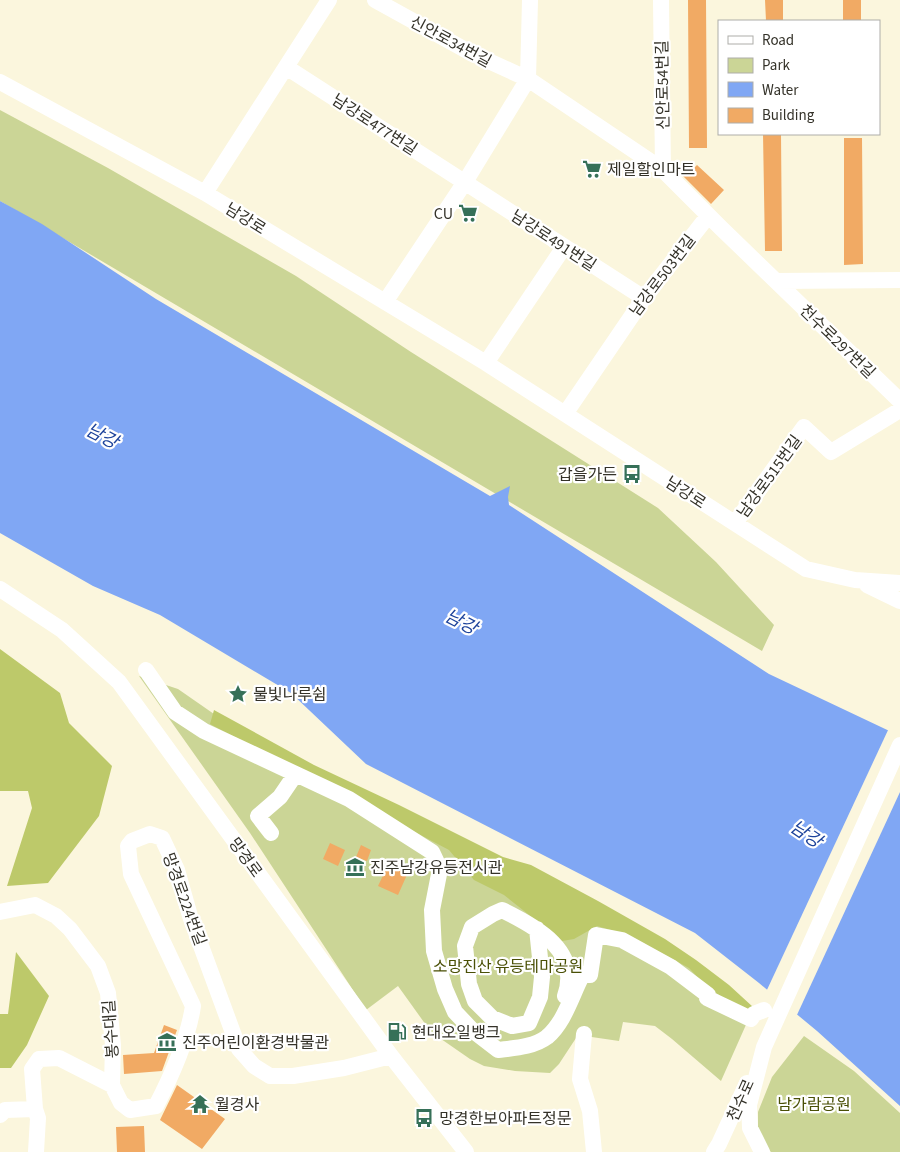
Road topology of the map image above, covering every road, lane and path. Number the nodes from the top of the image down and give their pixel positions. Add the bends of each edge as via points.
1 (330, 0) edge
2 (375, 0) edge
3 (530, 0) edge
4 (661, 0) edge
5 (286, 67) junction
6 (528, 80) junction
7 (0, 82) edge
8 (663, 170) junction
9 (464, 182) junction
10 (205, 193) junction
11 (708, 216) junction
12 (564, 247) junction
13 (900, 280) edge
14 (776, 281) junction
15 (644, 298) junction
16 (386, 302) junction
17 (486, 363) junction
18 (900, 401) edge
19 (900, 410) edge
20 (565, 414) junction
21 (735, 523) junction
22 (855, 580) junction
23 (900, 583) edge
24 (0, 589) edge
25 (900, 601) edge
26 (146, 670) dead end
27 (900, 745) edge
28 (295, 775) junction
29 (271, 833) dead end
30 (0, 912) edge
31 (537, 929) junction
32 (758, 1015) dead end
33 (584, 1034) dead end
34 (546, 1038) junction
35 (764, 1047) junction
36 (391, 1056) junction
37 (112, 1085) junction
38 (35, 1109) junction
39 (0, 1115) edge
40 (721, 1149) edge
41 (36, 1152) edge
42 (466, 1152) edge
43 (594, 1152) edge
44 (762, 1152) edge

1 - 5 street
2 - 6 street, 신안로34번길
3 - 6 street
4 - 8 street, 신안로54번길
5 - 9 street, 남강로477번길
5 - 10 street
6 - 8 street
6 - 9 street
7 - 10 street, 남강로
8 - 11 street
9 - 12 street, 남강로491번길
9 - 16 street
10 - 16 street, 남강로
11 - 14 street
11 - 15 street, 남강로503번길
12 - 15 street, 남강로491번길
12 - 17 street
13 - 14 street
14 - 18 street, 천수로297번길
15 - 20 street, 남강로503번길
16 - 17 street, 남강로
17 - 20 street, 남강로
19 - 21 street, 남강로515번길 via 831,452 804,427
20 - 21 street, 남강로
21 - 22 street, 남강로 via 806,569
22 - 23 street, 남강로
22 - 25 street
24 - 36 street, 망경로 via 62,630 119,682
26 - 28 street via 175,712 204,731
27 - 35 street
28 - 29 street via 280,797 258,816
28 - 34 street via 349,799 432,852 440,869 432,910 434,951 444,989 455,1012 472,1030 498,1050 527,1046
30 - 37 street, 봉수대길 via 35,905 56,916 98,966 108,993 113,1045
31 - 31 street via 542,977 540,997 529,1023 512,1026 492,1018 475,1001 469,984 465,946 472,927 502,910
31 - 34 street via 556,943 567,965 570,983
32 - 34 street via 708,996 671,967 622,940 596,935 589,981 583,974 564,1013
33 - 43 street via 580,1079 590,1111
35 - 40 street, 천수로
35 - 44 street via 749,1105 750,1128
36 - 37 street, 망경로224번길 via 293,1076 270,1076 254,1066 239,1050 190,916 177,870 162,838 150,834 128,846 131,874 193,1006 192,1015 167,1086 156,1106 130,1110 121,1103
36 - 42 street, 망경로
37 - 38 street, 봉수대길 via 59,1058 39,1059 32,1069
38 - 39 street via 5,1110
38 - 41 street, 봉수대길 via 38,1118

